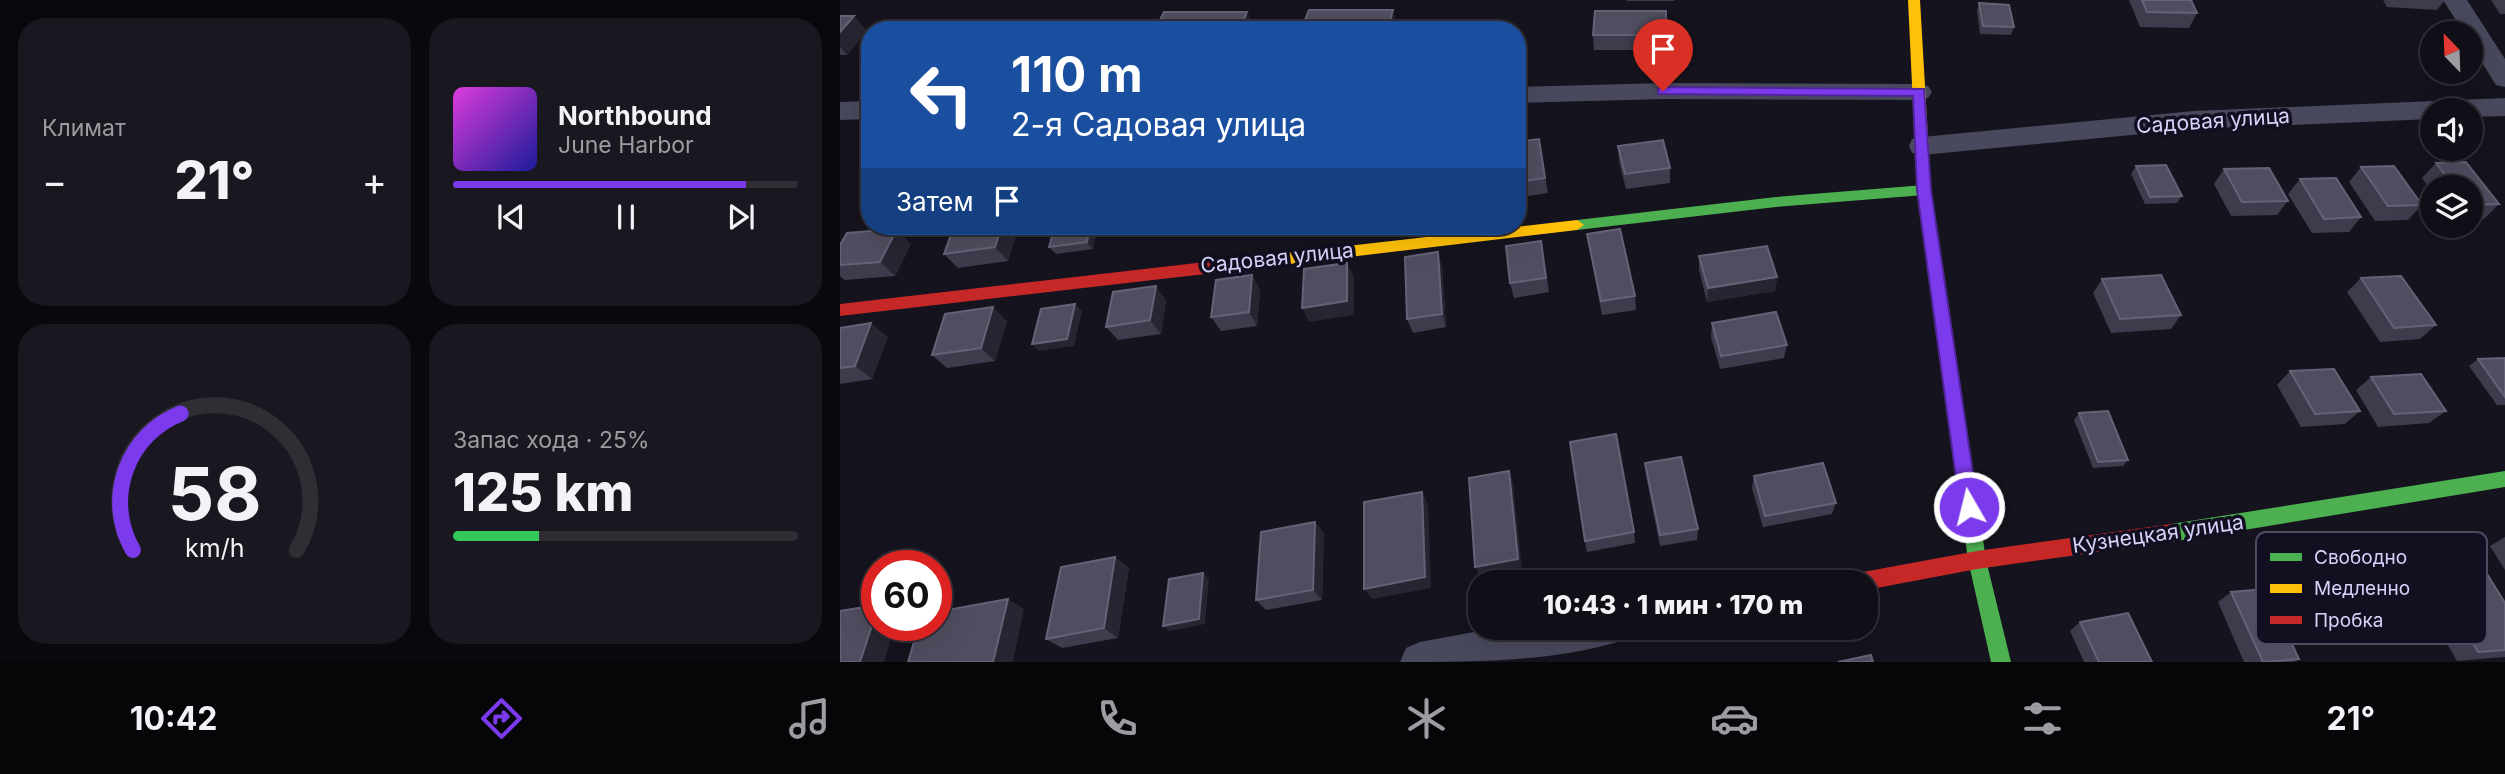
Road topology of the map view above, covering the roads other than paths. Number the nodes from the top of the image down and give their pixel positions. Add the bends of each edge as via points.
1 (1914, 0) edge
2 (2455, 0) edge
3 (2505, 79) edge
4 (1526, 94) edge
5 (1920, 102) junction
6 (2505, 107) edge
7 (861, 110) edge
8 (840, 111) edge
9 (1922, 146) junction
10 (1924, 190) junction
11 (1526, 231) edge
12 (1490, 235) edge
13 (840, 310) edge
14 (2505, 479) edge
15 (1977, 560) junction
16 (1878, 578) edge
17 (1539, 640) edge
18 (1420, 662) edge
19 (2001, 662) edge

1 - 5 street
2 - 3 street
4 - 5 street via 1663,91
5 - 9 street
6 - 9 street, Садовая улица via 2194,120
7 - 8 street
9 - 10 street
10 - 11 street, Садовая улица
10 - 15 street
12 - 13 street, Садовая улица
14 - 15 street, Кузнецкая улица via 2288,516
15 - 16 street, Кузнецкая улица
15 - 19 street
17 - 18 street

